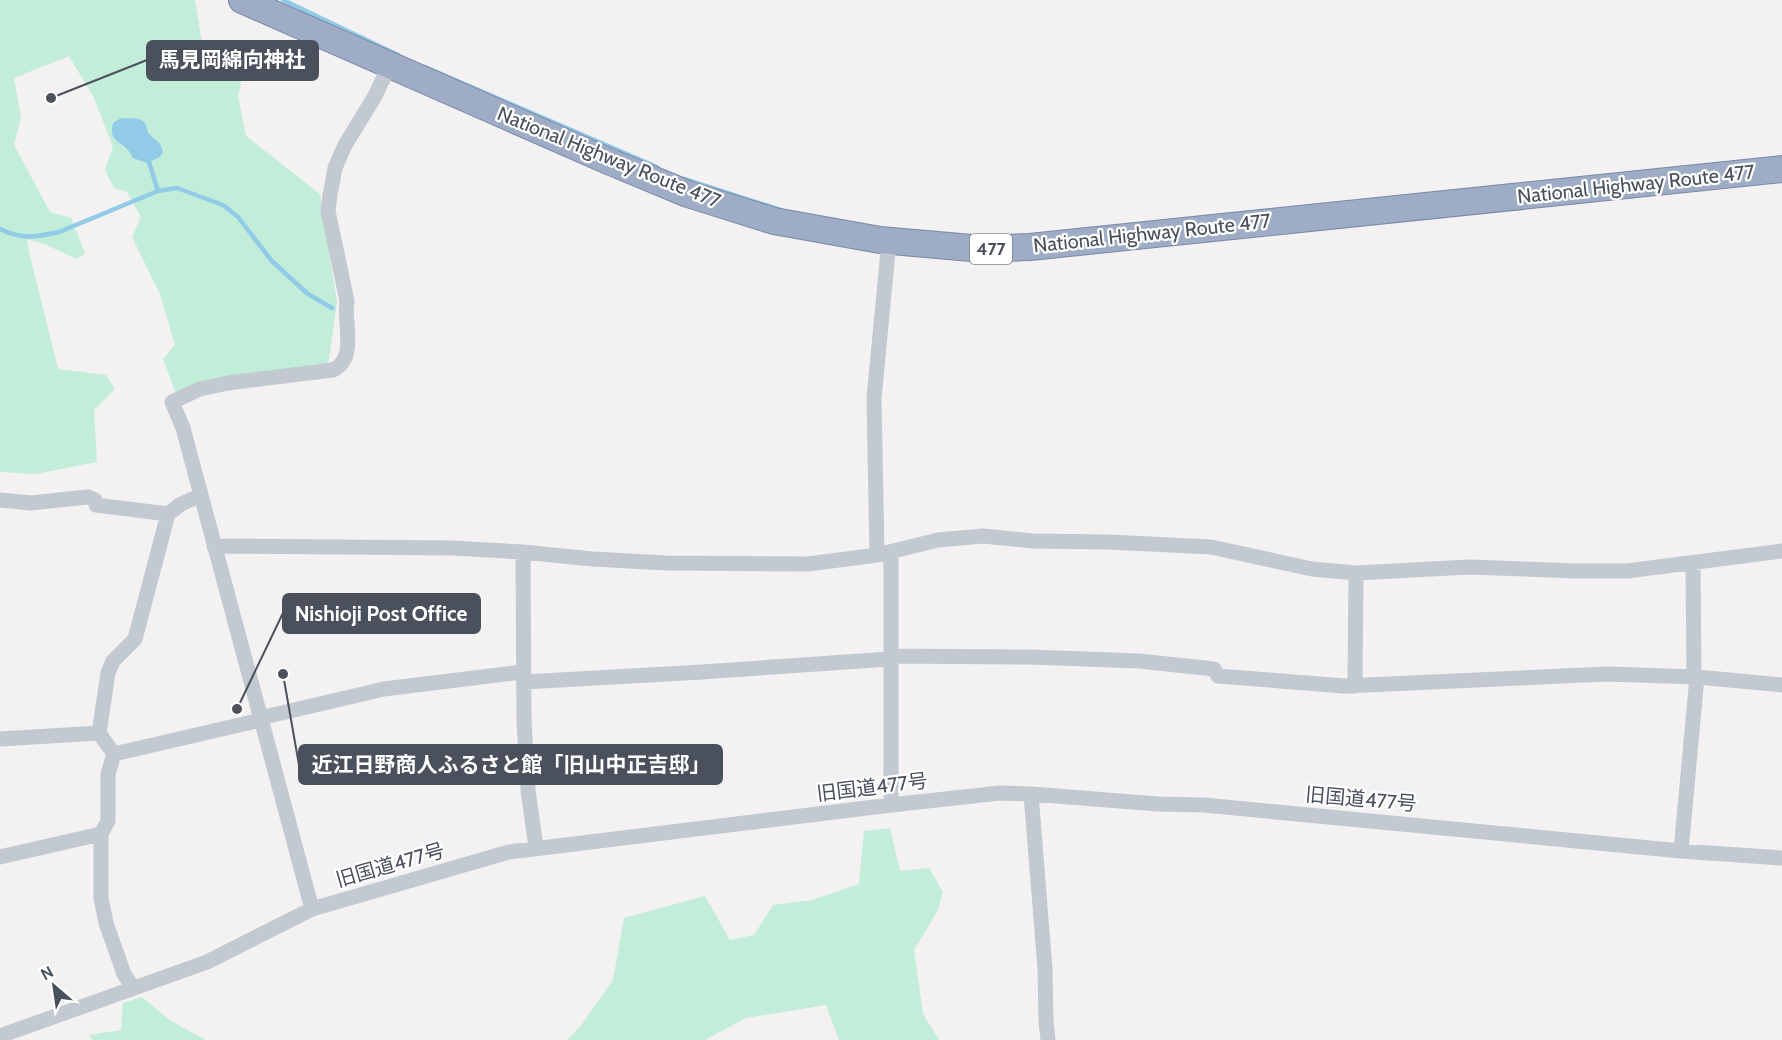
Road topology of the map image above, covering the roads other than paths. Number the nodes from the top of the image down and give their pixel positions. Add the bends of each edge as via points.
1 (242, 0) edge
2 (390, 63) junction
3 (1782, 169) edge
4 (889, 241) junction
5 (201, 495) junction
6 (0, 500) edge
7 (168, 514) junction
8 (214, 546) junction
9 (523, 552) junction
10 (1782, 552) edge
11 (884, 554) junction
12 (1693, 564) junction
13 (1356, 573) junction
14 (890, 657) junction
15 (1696, 677) junction
16 (524, 680) junction
17 (1782, 685) edge
18 (1355, 686) junction
19 (261, 719) junction
20 (99, 733) junction
21 (0, 739) edge
22 (114, 754) junction
23 (1031, 794) junction
24 (891, 805) junction
25 (100, 834) junction
26 (536, 848) junction
27 (1681, 851) junction
28 (0, 857) edge
29 (1782, 858) edge
30 (312, 909) junction
31 (133, 988) junction
32 (0, 1036) edge
33 (1048, 1040) edge

1 - 2 highway, National Highway Route 477 / 477
2 - 4 highway, National Highway Route 477 / 477 via 688,194 774,221
2 - 5 street via 335,168 328,206 346,301 345,358 333,370 228,383 200,389 172,402
3 - 4 highway, National Highway Route 477 / 477 via 1030,247 982,249
4 - 11 street via 874,398
5 - 7 street
5 - 8 street
6 - 7 street via 32,503 88,497 96,505
7 - 20 street via 135,639 113,661 108,673
8 - 9 street
8 - 19 street
9 - 11 street via 666,563 808,564
9 - 16 street
10 - 12 street
11 - 13 street via 938,540 983,536 1211,547 1312,569
11 - 14 street
12 - 13 street via 1627,571 1469,567
12 - 15 street
13 - 18 street
14 - 16 street via 670,674
14 - 18 street via 1139,661 1214,669 1218,676
14 - 24 street
15 - 17 street
15 - 18 street via 1606,674
15 - 27 street
16 - 19 street via 522,672 384,689
16 - 26 street via 528,790
19 - 22 street
19 - 30 street
20 - 21 street
20 - 22 street
22 - 25 street via 108,774 108,821
23 - 24 street, 旧国道477号 via 1000,793
23 - 27 street, 旧国道477号 via 1204,805
23 - 33 street
24 - 26 street, 旧国道477号
25 - 28 street
25 - 31 street via 102,908 124,974
26 - 30 street, 旧国道477号 via 509,852
27 - 29 street, 旧国道477号
30 - 31 street, 旧国道477号 via 207,962
31 - 32 street, 旧国道477号

